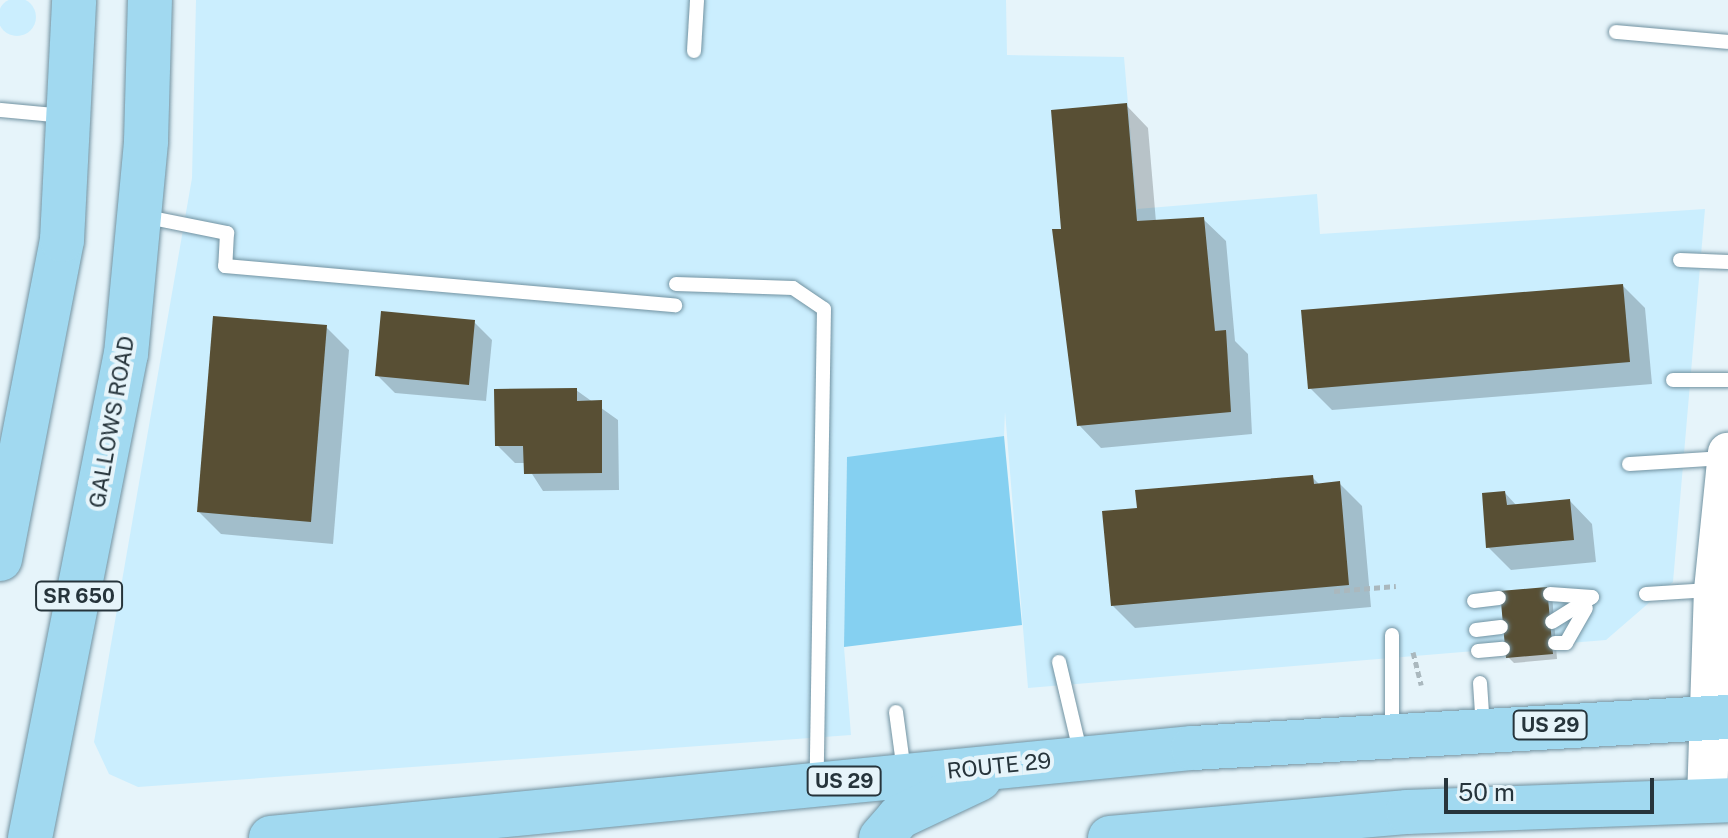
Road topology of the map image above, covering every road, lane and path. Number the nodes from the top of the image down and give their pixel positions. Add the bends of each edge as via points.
1 (74, 0) edge
2 (150, 0) edge
3 (697, 0) edge
4 (1616, 32) dead end
5 (1728, 42) edge
6 (694, 51) dead end
7 (0, 110) edge
8 (70, 117) junction
9 (140, 216) junction
10 (1680, 260) dead end
11 (1728, 262) edge
12 (676, 284) dead end
13 (675, 305) dead end
14 (1673, 380) dead end
15 (1728, 380) edge
16 (1728, 456) edge
17 (1629, 464) dead end
18 (0, 559) edge
19 (1719, 582) edge
20 (1396, 586) dead end
21 (1334, 591) dead end
22 (1550, 594) dead end
23 (1646, 594) dead end
24 (1592, 597) junction
25 (1499, 598) dead end
26 (1474, 601) dead end
27 (1552, 622) dead end
28 (1501, 627) dead end
29 (1476, 630) dead end
30 (1392, 635) dead end
31 (1555, 643) dead end
32 (1503, 649) dead end
33 (1478, 651) dead end
34 (1059, 662) dead end
35 (1480, 683) dead end
36 (896, 712) dead end
37 (1718, 717) edge
38 (1483, 729) junction
39 (1392, 735) junction
40 (1081, 757) junction
41 (1006, 766) junction
42 (905, 776) junction
43 (817, 784) junction
44 (1718, 800) edge
45 (1124, 837) edge
46 (30, 838) edge
47 (271, 838) edge
48 (881, 838) edge

1 - 8 main road
2 - 9 main road, GALLOWS ROAD / SR 650
3 - 6 lane
4 - 5 lane
7 - 8 lane
8 - 18 main road via 62,240
9 - 13 lane via 227,233 225,266
9 - 46 main road, GALLOWS ROAD / SR 650 via 126,354
10 - 11 lane
12 - 43 lane via 793,288 824,309
14 - 15 lane
16 - 17 lane
16 - 19 street
19 - 23 lane
19 - 37 street
20 - 21 path
22 - 24 lane
24 - 27 lane
24 - 31 lane via 1566,643
25 - 26 lane
28 - 29 lane
30 - 39 lane
32 - 33 lane
34 - 40 lane
35 - 38 lane
36 - 42 lane
37 - 38 main road, ROUTE 29 / US 29
37 - 44 street
38 - 39 main road, ROUTE 29 / US 29
39 - 40 main road, ROUTE 29 / US 29
40 - 41 main road, ROUTE 29 / US 29
41 - 42 main road, ROUTE 29 / US 29
41 - 48 main road via 899,817
42 - 43 main road, ROUTE 29 / US 29
43 - 47 main road, ROUTE 29 / US 29
44 - 45 main road via 1408,812

